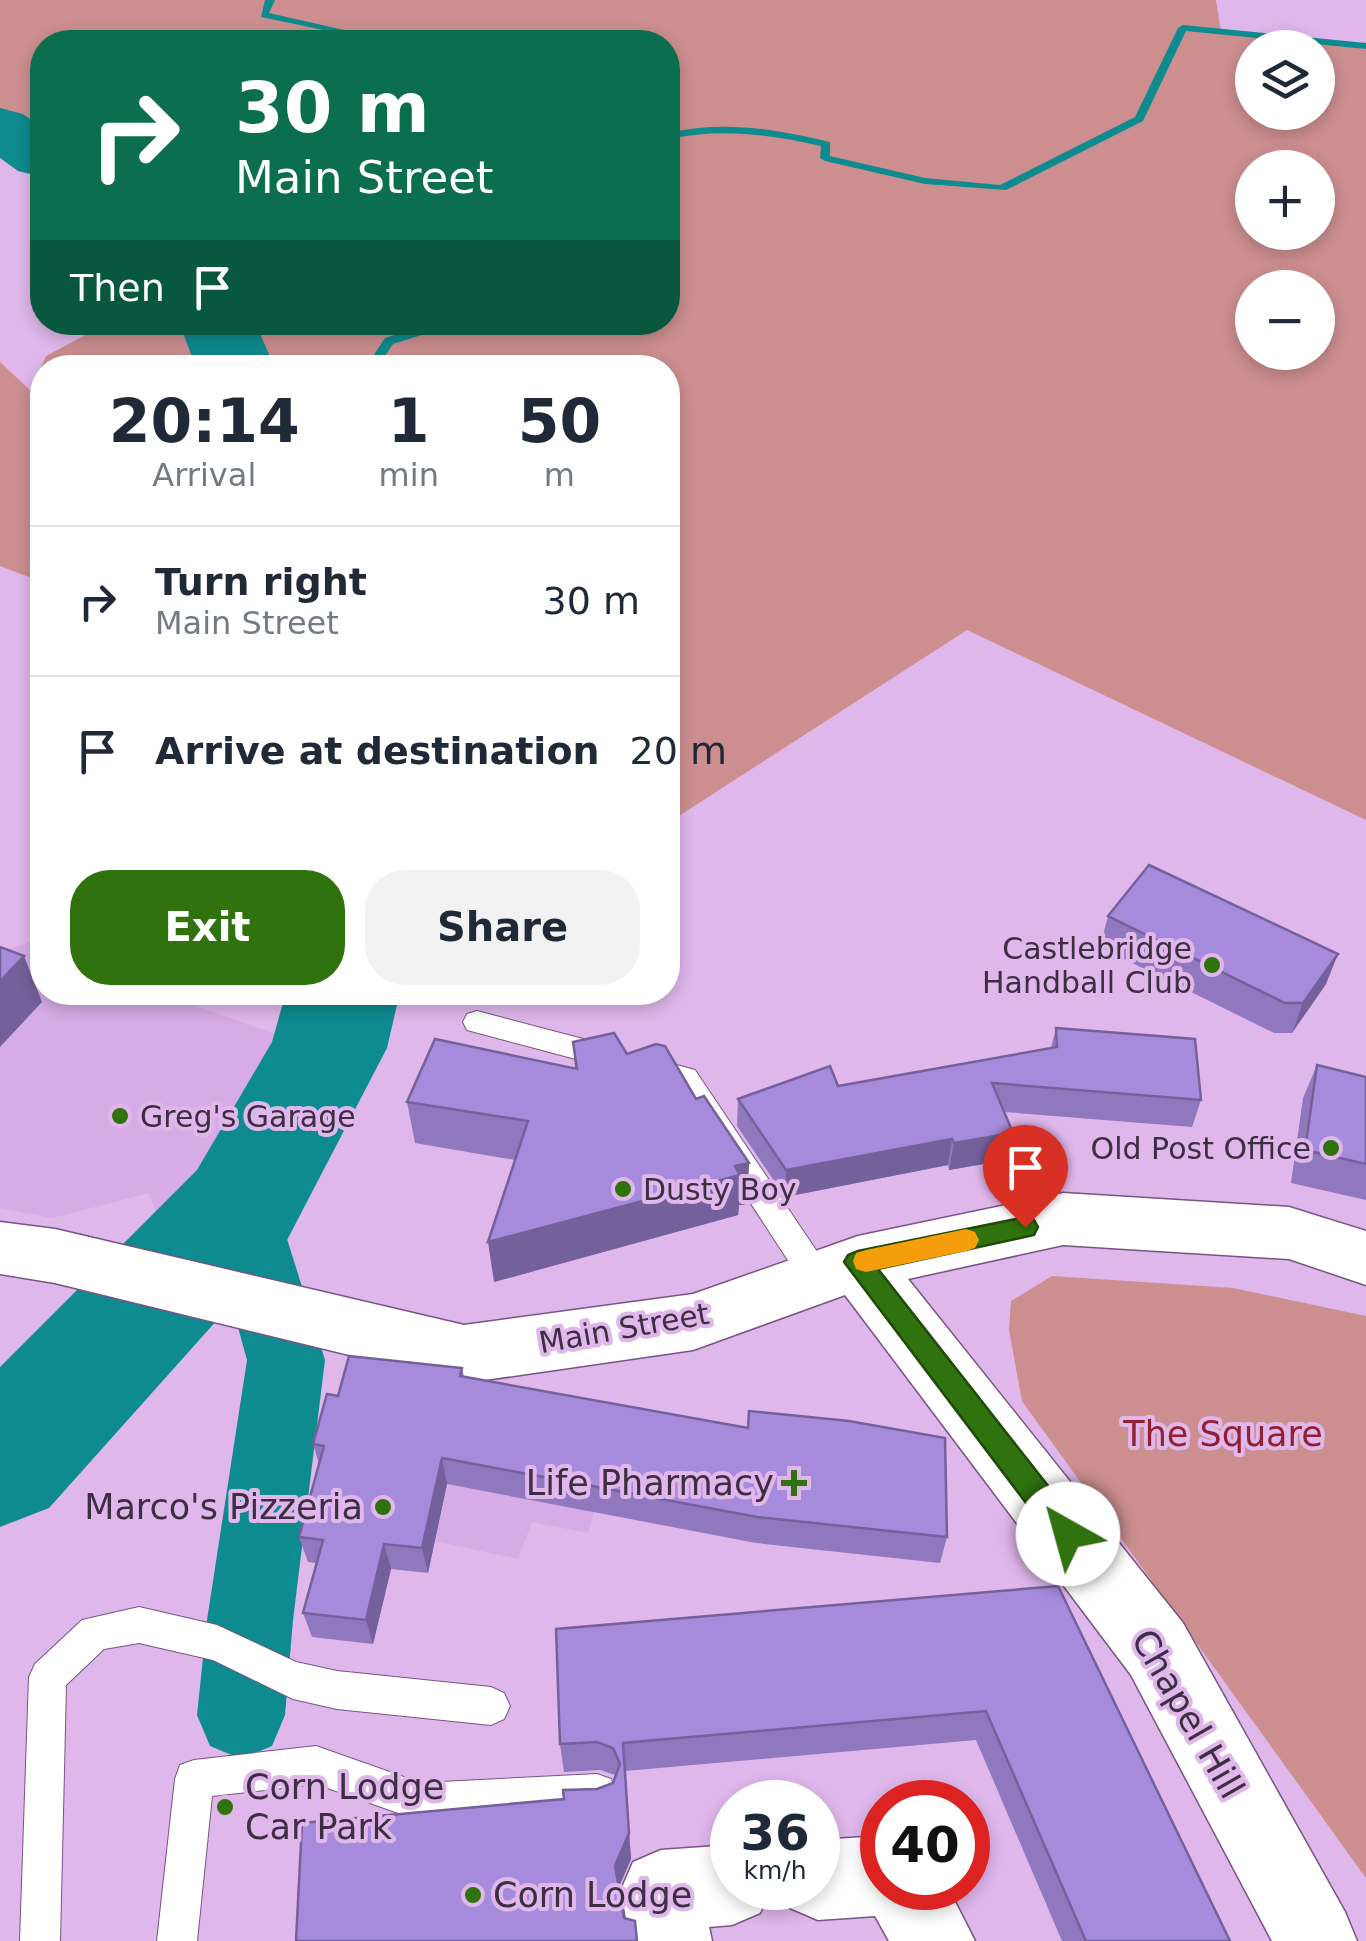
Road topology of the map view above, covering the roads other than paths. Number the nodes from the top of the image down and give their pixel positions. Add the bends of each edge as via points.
1 (477, 1022) dead end
2 (28, 1252) edge
3 (1366, 1258) edge
4 (837, 1270) junction
5 (491, 1706) dead end
6 (600, 1793) edge
7 (710, 1887) edge
8 (916, 1910) edge
9 (40, 1941) edge
10 (177, 1941) edge
11 (671, 1941) edge
12 (934, 1941) edge
13 (1316, 1941) edge

1 - 4 lane via 686,1078
2 - 4 street, Main Street via 464,1354 693,1322
3 - 4 street, Main Street via 1289,1233 1063,1219
4 - 13 street, Chapel Hill via 1157,1650
5 - 9 lane via 336,1690 293,1680 240,1652 138,1625 95,1633 48,1678
6 - 10 lane via 421,1802 316,1764 194,1780
7 - 11 street via 661,1890
8 - 12 street

